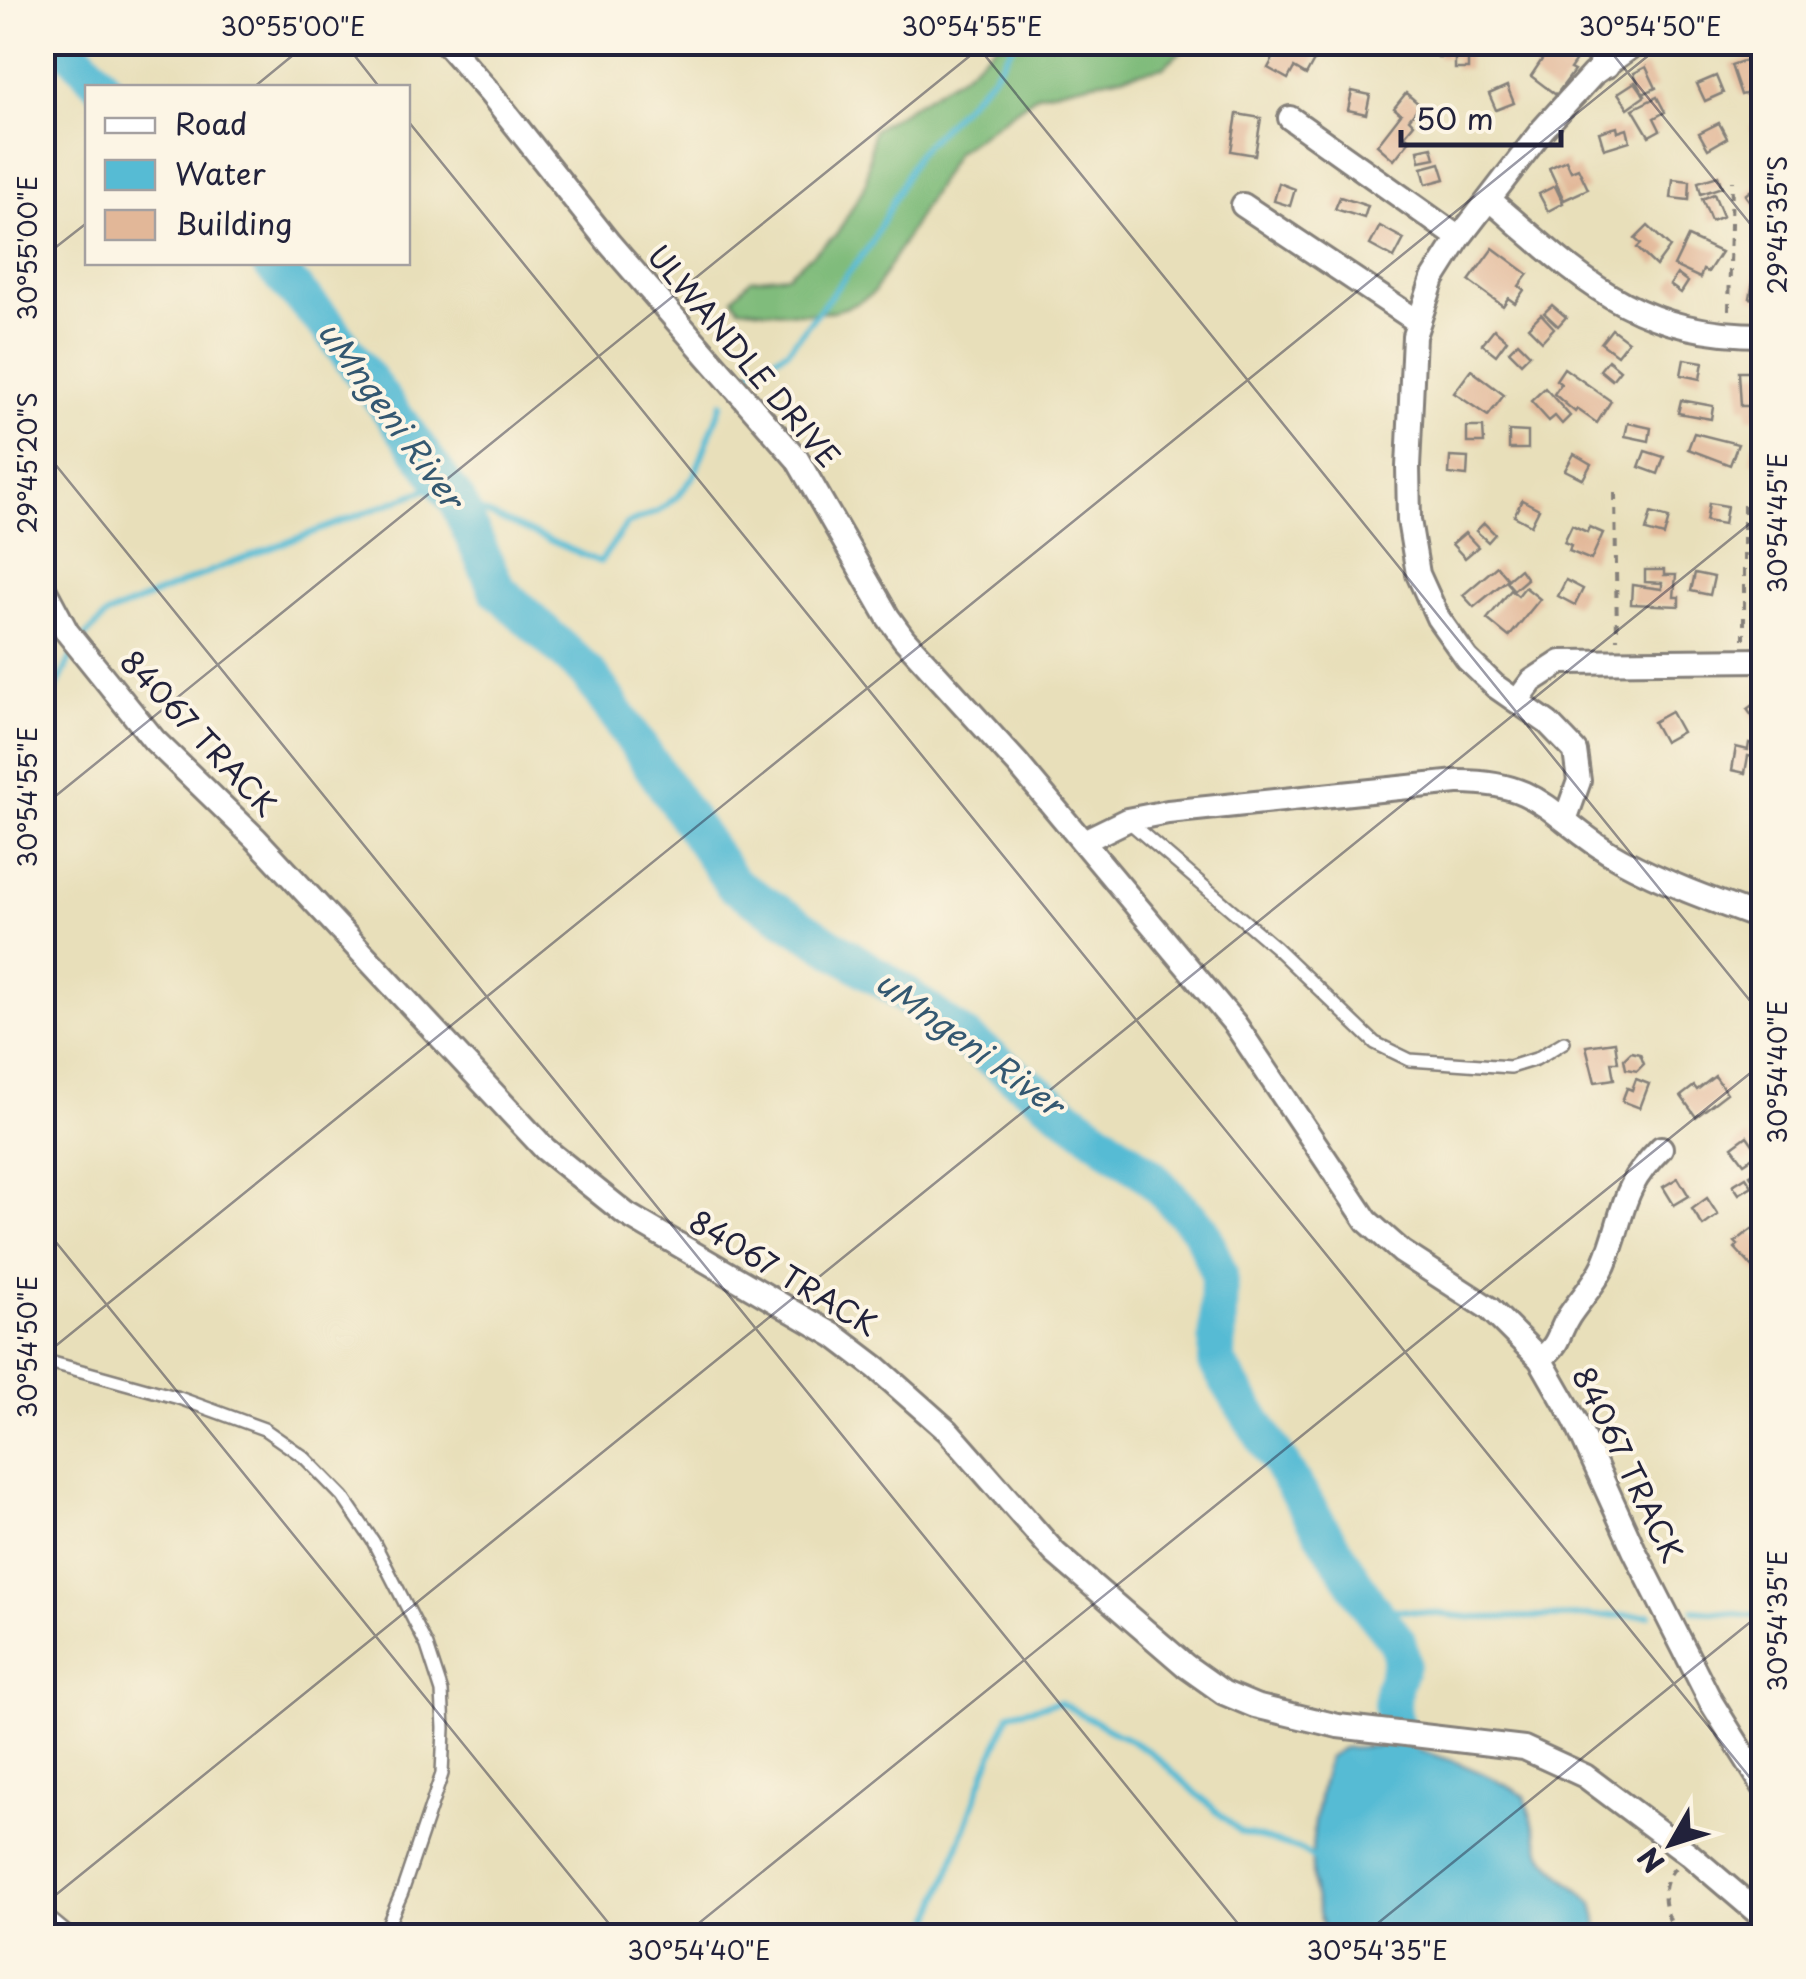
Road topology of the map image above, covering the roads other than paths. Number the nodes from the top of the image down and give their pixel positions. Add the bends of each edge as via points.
1 (445, 42) edge
2 (1588, 42) edge
3 (1638, 42) edge
4 (1607, 66) junction
5 (1290, 118) dead end
6 (1490, 200) junction
7 (1243, 205) dead end
8 (1459, 238) junction
9 (1417, 321) junction
10 (1764, 335) edge
11 (42, 585) edge
12 (1754, 659) edge
13 (1517, 701) junction
14 (1127, 820) junction
15 (1565, 820) junction
16 (1084, 841) junction
17 (1764, 919) edge
18 (1564, 1042) dead end
19 (1661, 1148) dead end
20 (42, 1360) edge
21 (1540, 1360) junction
22 (1764, 1788) edge
23 (42, 1912) edge
24 (1764, 1918) edge
25 (71, 1936) edge
26 (383, 1936) edge

1 - 16 street, ULWANDLE DRIVE via 797,459 904,640
2 - 4 street
3 - 4 street
4 - 6 street via 1543,129
5 - 8 street
6 - 8 street
6 - 10 street via 1626,306 1684,328
7 - 9 street
8 - 9 street via 1432,279
9 - 13 street via 1408,467 1414,560 1454,642
11 - 24 street, 84067 TRACK via 67,632 154,740 256,839 544,1149 626,1214 836,1336 878,1368 948,1431 1055,1554 1186,1666 1255,1706 1338,1726 1524,1748 1584,1776
12 - 13 street via 1561,662 1532,681
13 - 15 street via 1575,750 1579,780
14 - 15 street via 1478,782 1518,788
14 - 16 street
14 - 18 lane via 1394,1054 1432,1063 1517,1066
15 - 17 street via 1652,876
16 - 21 street, 84067 TRACK via 1249,1042 1368,1222 1490,1309
19 - 21 street via 1638,1172 1595,1282 1567,1319 1557,1346
20 - 26 lane via 264,1429 304,1457 373,1541 427,1646 442,1692 444,1728 442,1774
21 - 22 street, 84067 TRACK via 1711,1702
23 - 25 lane

